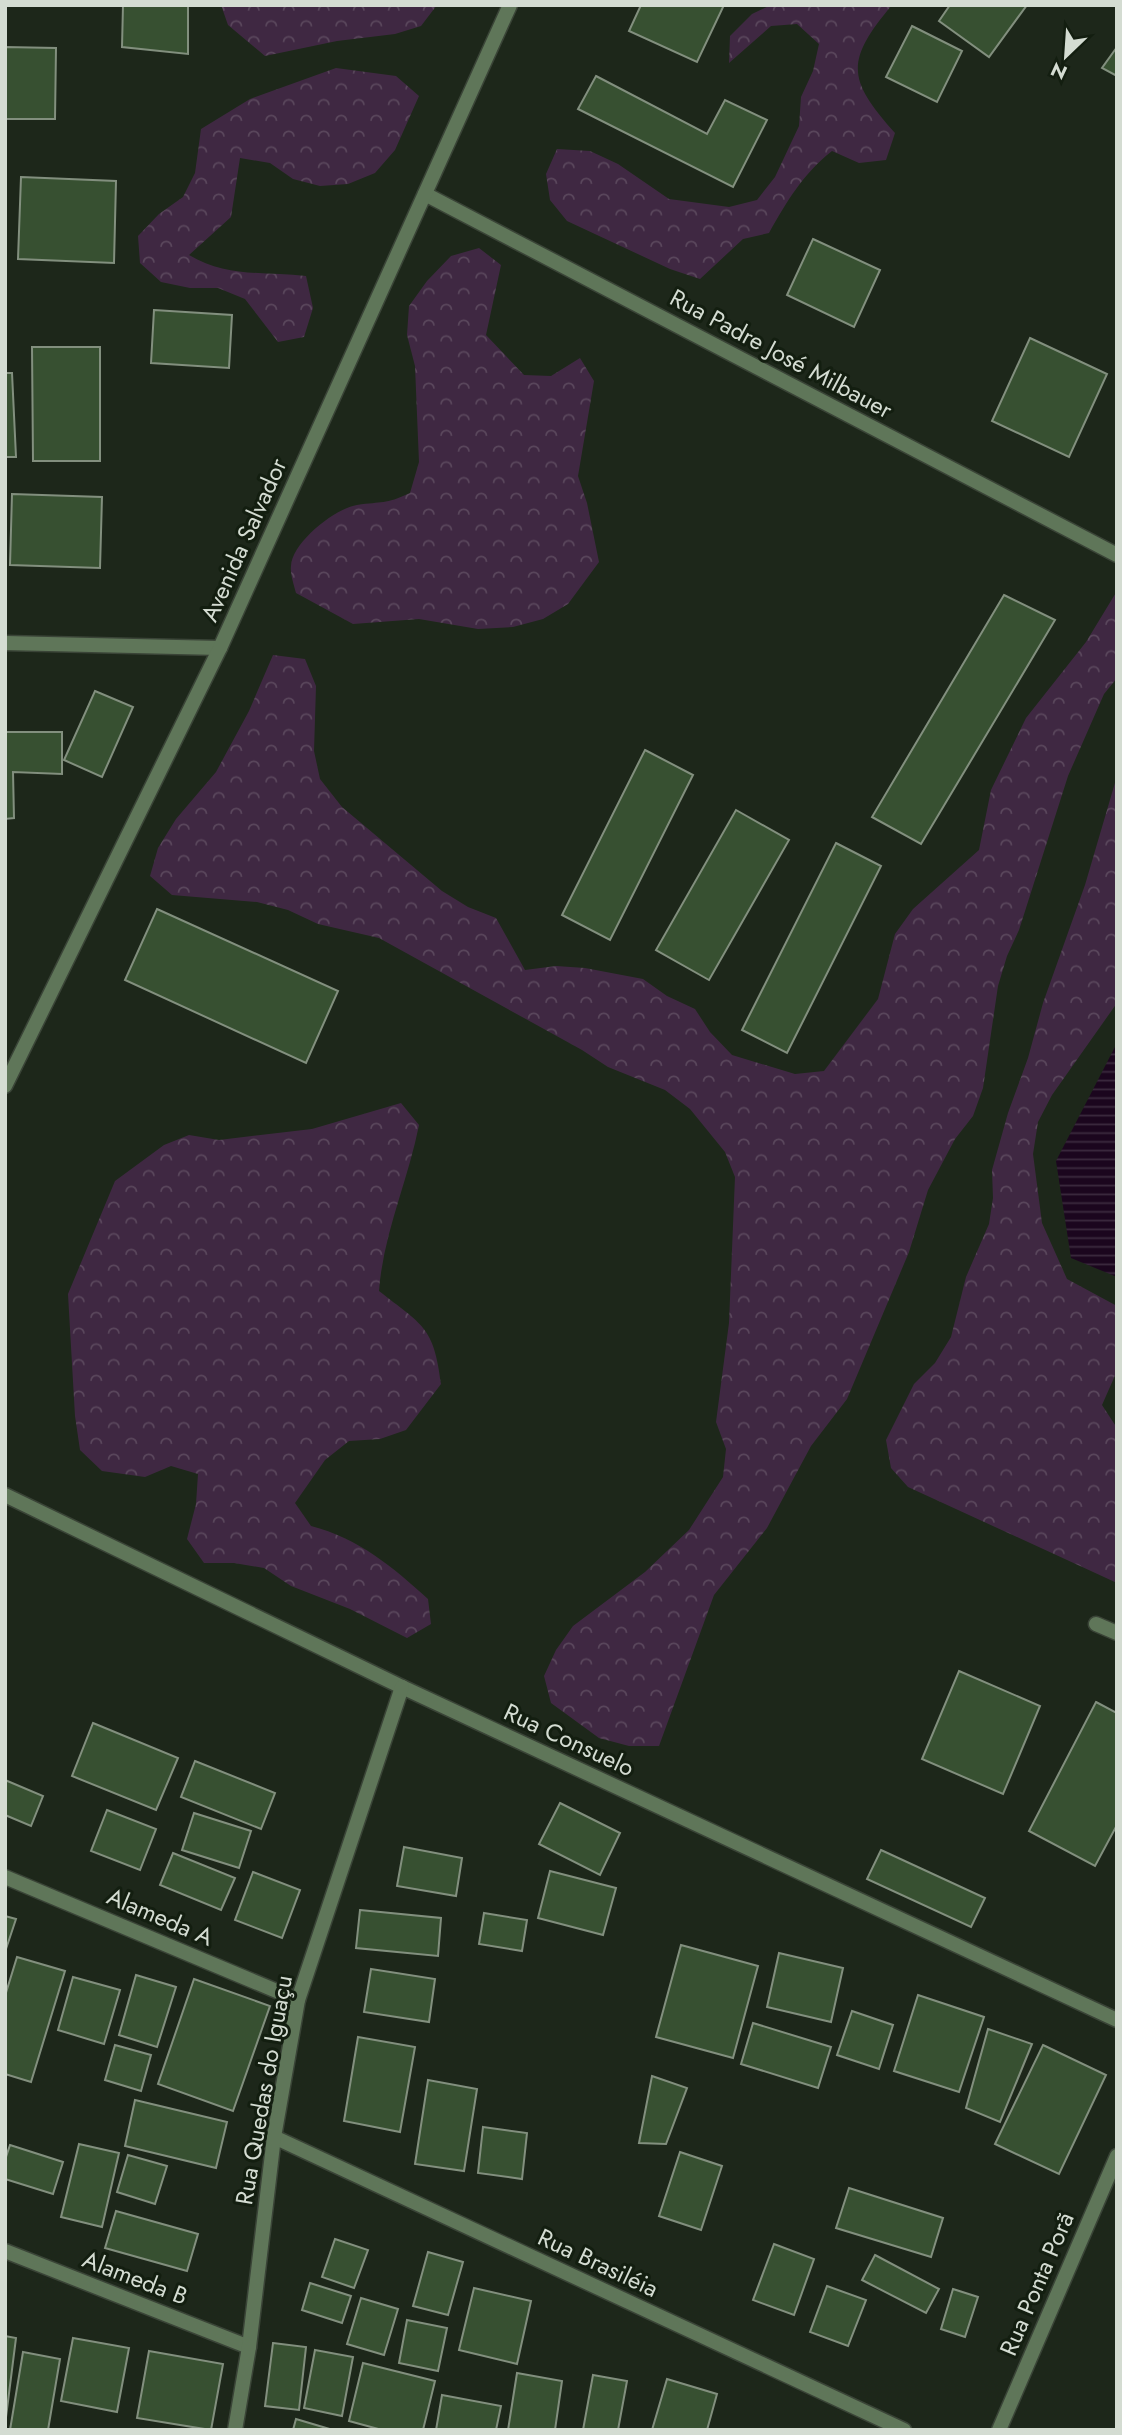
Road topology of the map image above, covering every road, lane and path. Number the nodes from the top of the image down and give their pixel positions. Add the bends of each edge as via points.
1 (510, 5) edge
2 (425, 194) junction
3 (1117, 555) edge
4 (5, 643) edge
5 (220, 648) junction
6 (5, 1086) edge
7 (5, 1494) edge
8 (1096, 1624) dead end
9 (1117, 1633) edge
10 (402, 1686) junction
11 (5, 1877) edge
12 (298, 2000) junction
13 (1117, 2020) edge
14 (274, 2137) junction
15 (1117, 2156) edge
16 (5, 2251) edge
17 (249, 2347) junction
18 (235, 2430) edge
19 (904, 2430) edge
20 (999, 2430) edge

1 - 2 street, Avenida Salvador
2 - 3 street, Rua Padre José Milbauer
2 - 5 street, Avenida Salvador
4 - 5 street
5 - 6 street, Avenida Salvador
7 - 10 street, Rua Consuelo
8 - 9 street
10 - 12 street, Rua Quedas do Iguaçu
10 - 13 street, Rua Consuelo
11 - 12 street, Alameda A
12 - 14 street, Rua Quedas do Iguaçu
14 - 17 street, Rua Quedas do Iguaçu
14 - 19 street, Rua Brasiléia
15 - 20 street, Rua Ponta Porã
16 - 17 street, Alameda B
17 - 18 street, Rua Quedas do Iguaçu

